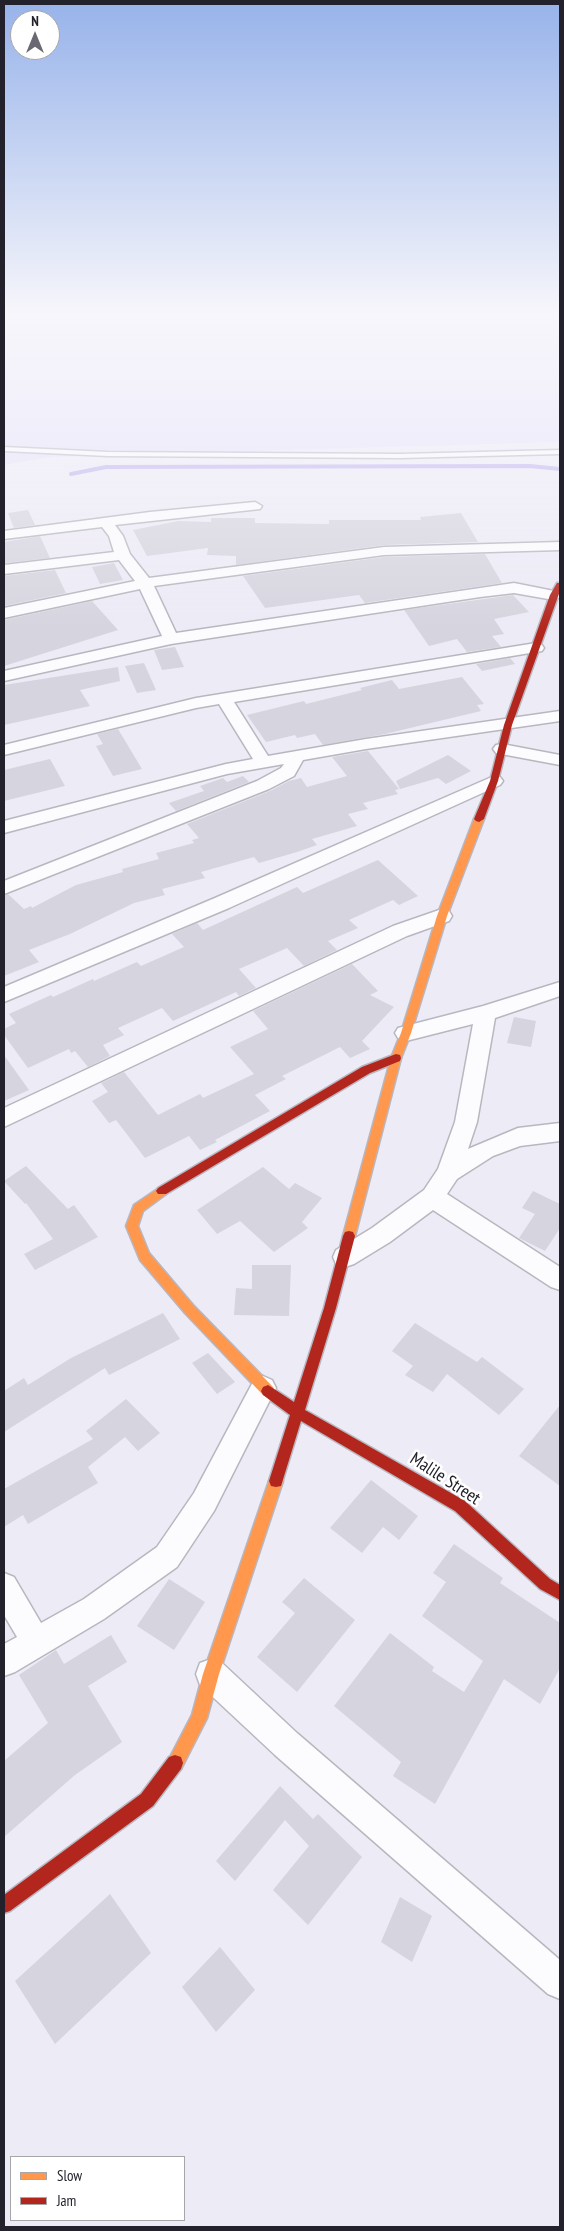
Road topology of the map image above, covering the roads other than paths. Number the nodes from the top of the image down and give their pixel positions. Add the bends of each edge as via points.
1 (4, 449) edge
2 (560, 452) edge
3 (255, 506) dead end
4 (106, 522) junction
5 (4, 535) edge
6 (560, 546) edge
7 (123, 555) junction
8 (4, 570) edge
9 (145, 583) junction
10 (558, 590) edge
11 (4, 614) edge
12 (171, 639) junction
13 (536, 648) junction
14 (4, 676) edge
15 (224, 699) junction
16 (560, 716) edge
17 (508, 725) junction
18 (502, 749) junction
19 (4, 750) edge
20 (296, 758) junction
21 (560, 760) edge
22 (264, 763) junction
23 (494, 781) junction
24 (4, 827) edge
25 (4, 888) edge
26 (442, 916) junction
27 (560, 989) edge
28 (4, 995) edge
29 (485, 1013) junction
30 (406, 1033) junction
31 (396, 1058) junction
32 (4, 1118) edge
33 (560, 1132) edge
34 (449, 1172) junction
35 (432, 1197) junction
36 (345, 1257) junction
37 (560, 1280) edge
38 (263, 1388) junction
39 (296, 1412) junction
40 (4, 1587) edge
41 (560, 1594) edge
42 (36, 1642) junction
43 (4, 1661) edge
44 (211, 1674) junction
45 (4, 1905) edge
46 (560, 1982) edge

1 - 2 lane via 108,454 400,456
3 - 4 street
4 - 5 street
4 - 7 street
6 - 9 street via 384,551
7 - 8 street
7 - 9 street
9 - 11 street
9 - 12 street
10 - 12 street via 514,588
10 - 13 street
12 - 14 street
13 - 15 street
13 - 17 street
15 - 19 street
15 - 22 street
16 - 17 street
17 - 18 street
17 - 20 street via 366,744
18 - 21 street
18 - 23 street
20 - 22 street
20 - 25 street via 288,772 263,785
22 - 24 street via 226,769
23 - 26 street
23 - 28 street via 222,903
26 - 30 street
26 - 32 street via 400,930
27 - 29 street
29 - 30 street
29 - 34 street via 466,1122
30 - 31 street
31 - 36 street
31 - 38 street, Malile Street via 358,1075 156,1194 138,1208 132,1226 144,1256
33 - 34 street via 518,1137 485,1150
34 - 35 street
35 - 36 street
35 - 37 street
36 - 39 street
38 - 39 street, Malile Street
38 - 42 street via 204,1502 167,1558 94,1609
39 - 41 street, Malile Street via 460,1506
39 - 44 street via 282,1464
40 - 42 street
42 - 43 street
44 - 45 street via 199,1718 178,1760 147,1800
44 - 46 street via 286,1744

